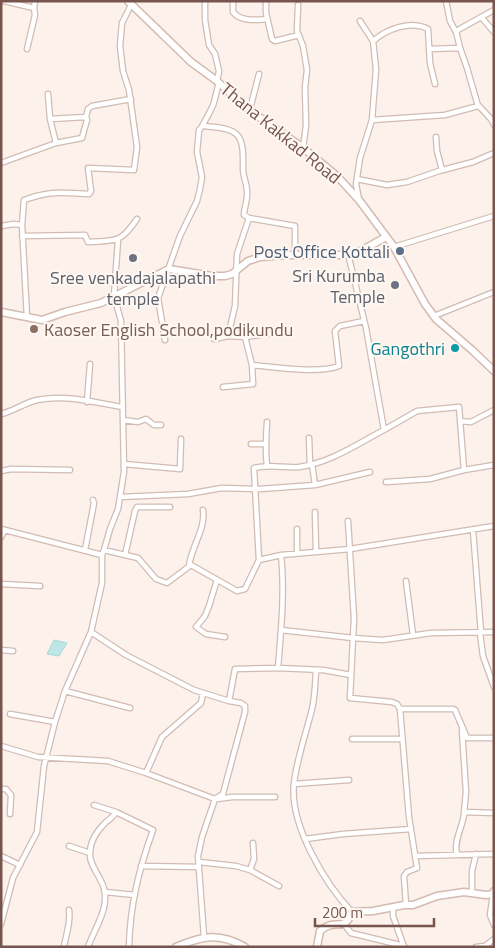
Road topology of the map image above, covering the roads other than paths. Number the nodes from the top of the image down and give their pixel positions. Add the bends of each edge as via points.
1 (4, 1) edge
2 (35, 1) edge
3 (205, 1) edge
4 (234, 1) edge
5 (266, 1) edge
6 (446, 1) edge
7 (131, 2) edge
8 (298, 5) dead end
9 (34, 8) junction
10 (494, 10) edge
11 (482, 18) junction
12 (267, 19) junction
13 (360, 21) dead end
14 (456, 32) junction
15 (494, 32) edge
16 (298, 35) junction
17 (373, 41) junction
18 (460, 48) junction
19 (27, 49) dead end
20 (429, 49) junction
21 (259, 74) dead end
22 (218, 82) junction
23 (435, 84) dead end
24 (48, 94) dead end
25 (130, 99) junction
26 (475, 99) junction
27 (248, 109) junction
28 (494, 112) edge
29 (488, 116) junction
30 (86, 117) junction
31 (50, 119) junction
32 (372, 120) junction
33 (494, 125) edge
34 (204, 126) junction
35 (436, 137) dead end
36 (56, 143) junction
37 (303, 148) junction
38 (494, 153) edge
39 (1, 163) edge
40 (442, 170) junction
41 (357, 179) junction
42 (359, 200) junction
43 (494, 216) edge
44 (249, 218) junction
45 (137, 219) dead end
46 (22, 225) junction
47 (1, 226) edge
48 (22, 236) junction
49 (386, 237) junction
50 (118, 240) junction
51 (394, 247) junction
52 (348, 254) junction
53 (295, 255) junction
54 (169, 269) junction
55 (236, 269) junction
56 (494, 292) edge
57 (114, 296) junction
58 (1, 312) edge
59 (434, 316) junction
60 (27, 317) junction
61 (364, 321) junction
62 (274, 333) dead end
63 (228, 336) junction
64 (245, 337) junction
65 (214, 339) dead end
66 (165, 340) dead end
67 (90, 364) dead end
68 (252, 365) junction
69 (493, 370) edge
70 (223, 387) dead end
71 (87, 402) junction
72 (122, 407) junction
73 (494, 410) edge
74 (1, 414) edge
75 (123, 420) junction
76 (460, 421) junction
77 (267, 422) dead end
78 (160, 425) dead end
79 (384, 430) junction
80 (309, 438) dead end
81 (181, 439) dead end
82 (251, 444) dead end
83 (265, 444) junction
84 (124, 464) junction
85 (311, 464) junction
86 (494, 465) edge
87 (267, 466) junction
88 (70, 470) dead end
89 (464, 470) junction
90 (1, 471) edge
91 (370, 472) dead end
92 (386, 482) dead end
93 (315, 485) junction
94 (254, 489) junction
95 (120, 497) junction
96 (93, 500) dead end
97 (170, 507) dead end
98 (203, 510) dead end
99 (315, 512) dead end
100 (348, 522) dead end
101 (494, 526) edge
102 (3, 529) edge
103 (297, 529) dead end
104 (473, 530) junction
105 (1, 537) edge
106 (350, 549) junction
107 (85, 550) junction
108 (316, 551) junction
109 (103, 553) junction
110 (297, 553) junction
111 (125, 555) junction
112 (280, 555) junction
113 (259, 560) junction
114 (189, 566) junction
115 (217, 580) junction
116 (406, 581) dead end
117 (1, 584) edge
118 (40, 586) dead end
119 (281, 630) junction
120 (91, 632) junction
121 (494, 632) edge
122 (480, 633) junction
123 (413, 636) junction
124 (225, 637) dead end
125 (353, 638) junction
126 (1, 650) edge
127 (13, 651) dead end
128 (278, 668) junction
129 (316, 671) junction
130 (351, 675) junction
131 (494, 687) edge
132 (65, 691) junction
133 (203, 693) junction
134 (229, 701) junction
135 (130, 708) dead end
136 (400, 709) junction
137 (10, 714) dead end
138 (55, 722) junction
139 (462, 726) junction
140 (494, 738) edge
141 (352, 739) dead end
142 (402, 739) junction
143 (1, 746) edge
144 (46, 757) junction
145 (146, 773) junction
146 (349, 780) dead end
147 (294, 784) junction
148 (1, 789) edge
149 (275, 797) dead end
150 (215, 799) junction
151 (94, 805) dead end
152 (116, 812) junction
153 (466, 812) junction
154 (494, 813) edge
155 (10, 814) dead end
156 (411, 830) junction
157 (305, 840) junction
158 (253, 843) dead end
159 (69, 846) dead end
160 (90, 853) junction
161 (457, 854) junction
162 (476, 854) junction
163 (494, 854) edge
164 (1, 856) edge
165 (415, 856) junction
166 (199, 864) junction
167 (20, 865) junction
168 (141, 866) junction
169 (250, 870) junction
170 (278, 886) dead end
171 (105, 892) junction
172 (472, 893) junction
173 (493, 893) edge
174 (135, 894) junction
175 (406, 905) junction
176 (393, 907) junction
177 (69, 910) dead end
178 (352, 912) junction
179 (1, 924) edge
180 (344, 924) junction
181 (494, 925) edge
182 (204, 937) junction
183 (494, 939) edge
184 (404, 946) edge
185 (64, 947) edge
186 (88, 947) edge
187 (129, 947) edge
188 (176, 947) edge
189 (245, 947) edge
190 (317, 947) edge
191 (476, 947) edge

1 - 9 street
2 - 9 street
3 - 22 street via 209,45 215,54
4 - 12 street via 234,12 239,17
5 - 12 street
6 - 14 street
7 - 22 main road, Thana Kakkad Road via 191,62
7 - 25 street via 122,23 120,46
8 - 16 street
9 - 19 street
10 - 11 street
11 - 14 street
11 - 15 street
12 - 16 street via 273,40
13 - 17 street
14 - 18 street
16 - 37 street via 304,46 307,70
17 - 20 street via 383,32 422,26 428,29
17 - 32 street via 376,69
18 - 20 street
18 - 26 street
20 - 23 street
21 - 27 street
22 - 27 main road, Thana Kakkad Road
22 - 34 street via 214,105
24 - 31 street
25 - 30 street via 92,106
25 - 46 street via 137,147 134,170 88,168 89,194 48,193 24,200
26 - 29 street
26 - 32 street via 478,106 445,115
27 - 37 main road, Thana Kakkad Road
28 - 29 street
29 - 33 street
30 - 31 street
30 - 36 street via 82,138
31 - 36 street
32 - 41 street
34 - 44 street via 229,129 240,141 244,150 242,171 248,190 244,215
34 - 54 street via 199,130 197,152 202,177 200,189
35 - 40 street
36 - 39 street
37 - 42 main road, Thana Kakkad Road
38 - 40 street
40 - 41 street via 387,185
41 - 42 street
42 - 49 main road, Thana Kakkad Road
43 - 51 street
44 - 53 street via 295,226
44 - 55 street via 237,254
45 - 50 street
46 - 47 street
46 - 48 street
48 - 50 street via 85,235 88,242
48 - 60 street
49 - 51 main road, Thana Kakkad Road
49 - 52 main road via 366,249
50 - 57 street
51 - 59 main road, Thana Kakkad Road
52 - 53 main road
52 - 61 street
53 - 55 main road via 260,257
54 - 55 main road via 225,276
54 - 57 main road
54 - 66 street via 158,298
55 - 63 street via 235,306
56 - 59 street
57 - 60 main road via 101,303 42,320
57 - 72 street via 121,321
58 - 60 main road
59 - 69 main road, Thana Kakkad Road
61 - 68 street via 340,326 335,331 339,366 307,369
61 - 79 street
62 - 64 street
63 - 64 street
63 - 65 street
64 - 68 street
67 - 71 street
68 - 70 street via 253,384
71 - 72 street
71 - 74 street via 74,397 38,400
72 - 75 street
73 - 76 street via 471,422
75 - 78 street via 138,422 146,419
75 - 84 street
76 - 79 street via 458,408 417,412
76 - 89 street
77 - 83 street
79 - 85 street via 326,461
80 - 85 street
81 - 84 street via 180,469
82 - 83 street
83 - 87 street
84 - 95 street
85 - 87 street
85 - 93 street
86 - 89 street
87 - 94 street via 254,468
88 - 90 street
89 - 92 street via 430,479
91 - 93 street
93 - 94 street
94 - 95 street via 222,488 188,494
94 - 113 street
95 - 109 street
96 - 107 street
97 - 111 street via 138,507
98 - 114 street via 202,528
99 - 108 street
100 - 106 street
101 - 104 street
102 - 105 street
102 - 107 street
103 - 110 street
104 - 106 street
104 - 122 street
106 - 108 street
106 - 125 street
107 - 109 street
108 - 110 street
109 - 111 street
109 - 120 street via 102,583
110 - 112 street
111 - 114 street via 138,558 156,579 167,584
112 - 113 street
112 - 119 street
113 - 115 street via 245,589 237,591
114 - 115 street
115 - 124 street via 205,616 196,627 206,634
116 - 123 street
117 - 118 street
119 - 125 street
119 - 128 street
120 - 132 street
120 - 133 street via 126,655
121 - 122 street
122 - 123 street
122 - 131 street via 483,656
123 - 125 street via 383,640
125 - 130 street
126 - 127 street
128 - 129 street
128 - 134 street via 235,669
129 - 130 street
129 - 147 street via 313,707
130 - 136 street via 350,698 392,702
132 - 135 street
132 - 138 street
133 - 134 street
133 - 145 street via 201,703 162,737
134 - 150 street via 241,703 245,712 223,794
136 - 139 street via 453,709
136 - 142 street
137 - 138 street
138 - 144 street
139 - 140 street via 467,738
139 - 153 street
141 - 142 street
142 - 156 street
143 - 144 street
144 - 145 street via 108,760
144 - 167 street via 37,832
145 - 150 street
146 - 147 street
147 - 157 street via 294,802
148 - 155 street via 12,795
149 - 150 street
150 - 166 street via 202,838
151 - 152 street
152 - 160 street via 96,833
152 - 168 street via 153,830
153 - 154 street
153 - 161 street
156 - 157 street via 337,834
156 - 165 street
157 - 178 street via 336,894
158 - 169 street via 254,859
159 - 160 street
160 - 171 street via 90,860
161 - 162 street
161 - 165 street
162 - 163 street
162 - 172 street
164 - 167 street
165 - 175 street via 417,868 404,876
166 - 168 street
166 - 169 street via 222,864
166 - 182 street
167 - 179 street via 13,878
168 - 174 street
169 - 170 street
171 - 174 street
171 - 186 street via 104,911
172 - 173 main road
172 - 175 main road via 437,896
173 - 181 street via 490,915
174 - 187 street
175 - 176 main road
176 - 178 main road
176 - 184 street
177 - 185 street via 70,922
178 - 180 main road via 349,922
180 - 184 street via 351,933
180 - 190 main road via 325,926 320,931
182 - 188 main road
182 - 189 main road via 233,940
183 - 191 street via 485,946

